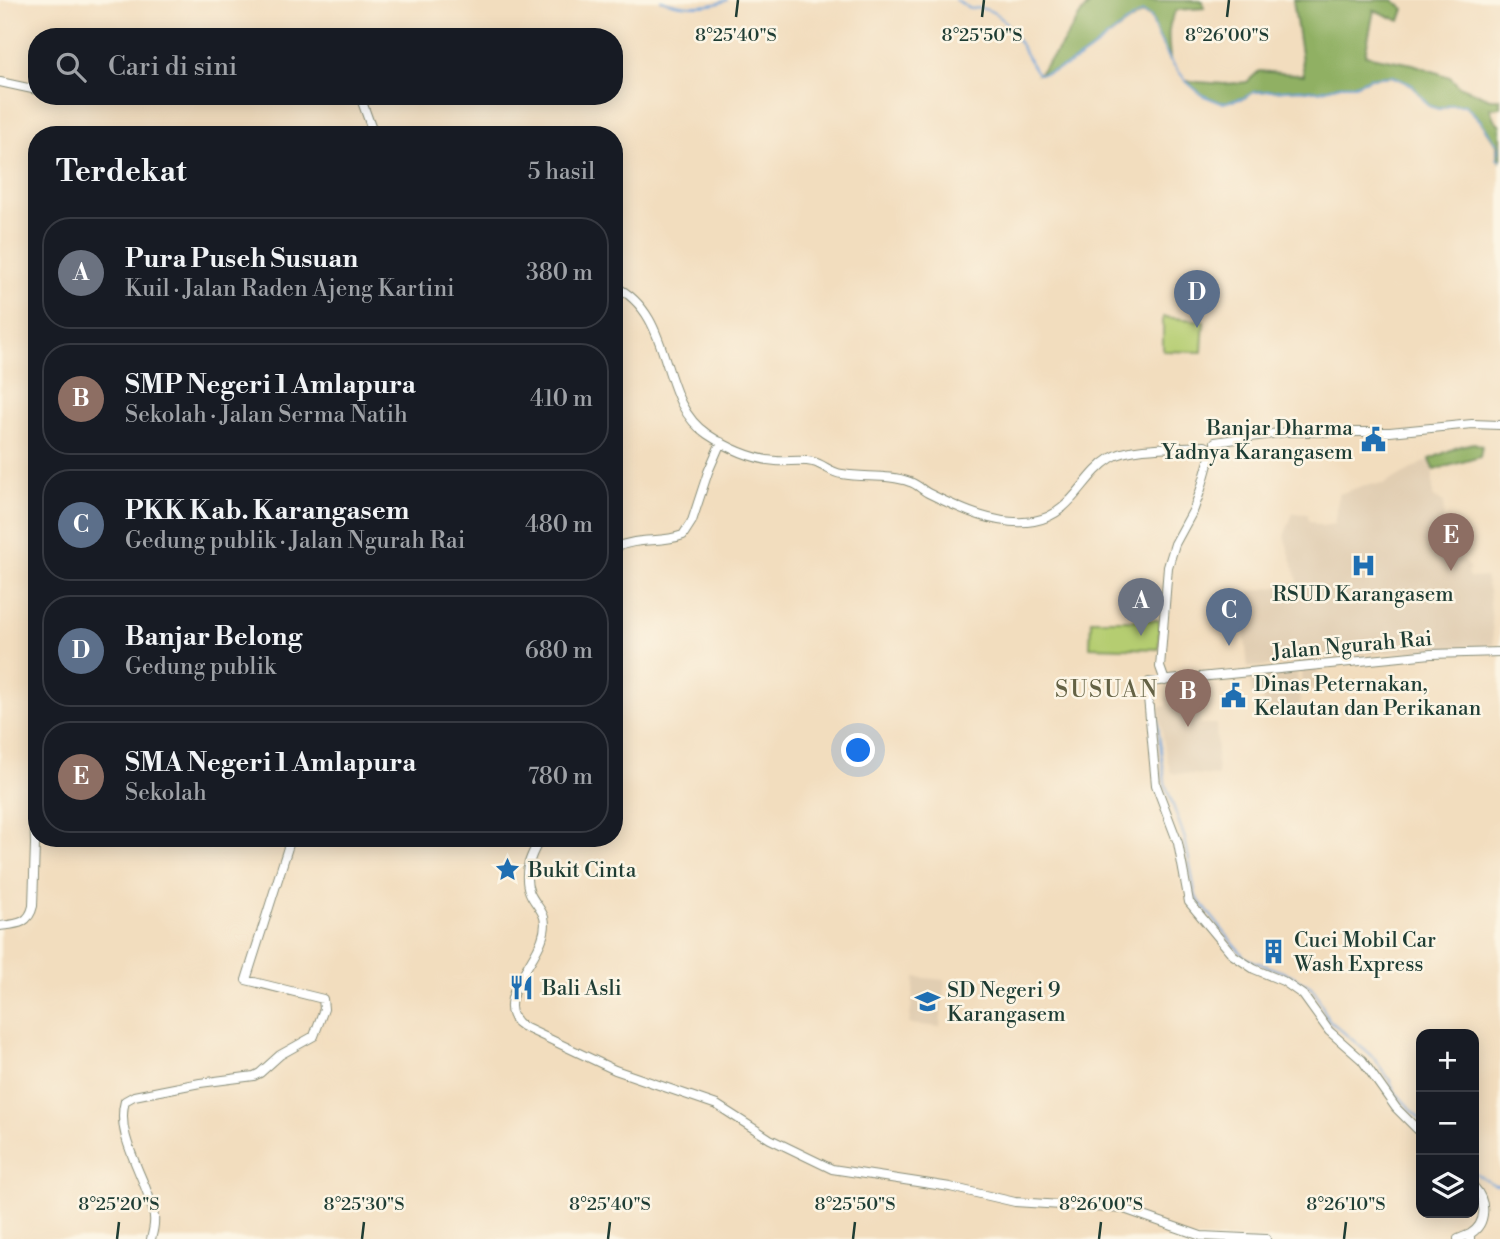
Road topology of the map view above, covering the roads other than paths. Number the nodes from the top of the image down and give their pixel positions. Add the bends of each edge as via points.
1 (0, 82) edge
2 (28, 88) edge
3 (363, 105) edge
4 (371, 126) edge
5 (623, 290) edge
6 (1500, 425) edge
7 (721, 442) junction
8 (1211, 444) junction
9 (623, 545) edge
10 (1500, 652) edge
11 (1160, 667) junction
12 (1165, 681) junction
13 (1149, 682) junction
14 (35, 847) edge
15 (288, 847) edge
16 (536, 847) edge
17 (0, 926) edge
18 (1416, 1128) edge
19 (1479, 1193) edge
20 (1470, 1237) edge
21 (151, 1239) edge
22 (1266, 1239) edge
23 (1458, 1239) edge

1 - 2 street
3 - 4 street
5 - 7 street via 646,312 687,414
6 - 8 street via 1286,432
7 - 8 street via 765,460 814,462 839,474 910,482 962,508 1012,522 1036,521 1054,514 1114,456
7 - 9 street via 683,535
8 - 11 street via 1194,509 1170,558
10 - 12 street, Jalan Ngurah Rai via 1431,654
11 - 12 street
11 - 13 street
12 - 13 street, Jalan Ngurah Rai
13 - 18 street via 1156,785 1178,843 1189,902 1233,956 1303,995
14 - 17 street via 31,915 25,921
15 - 21 street via 246,980 323,999 317,1031 254,1076 125,1101 128,1142 154,1217
16 - 22 street via 527,885 546,924 509,1006 522,1026 615,1070 717,1105 770,1139 832,1169 1015,1202 1124,1209 1201,1236
19 - 20 street via 1483,1212
20 - 23 street

